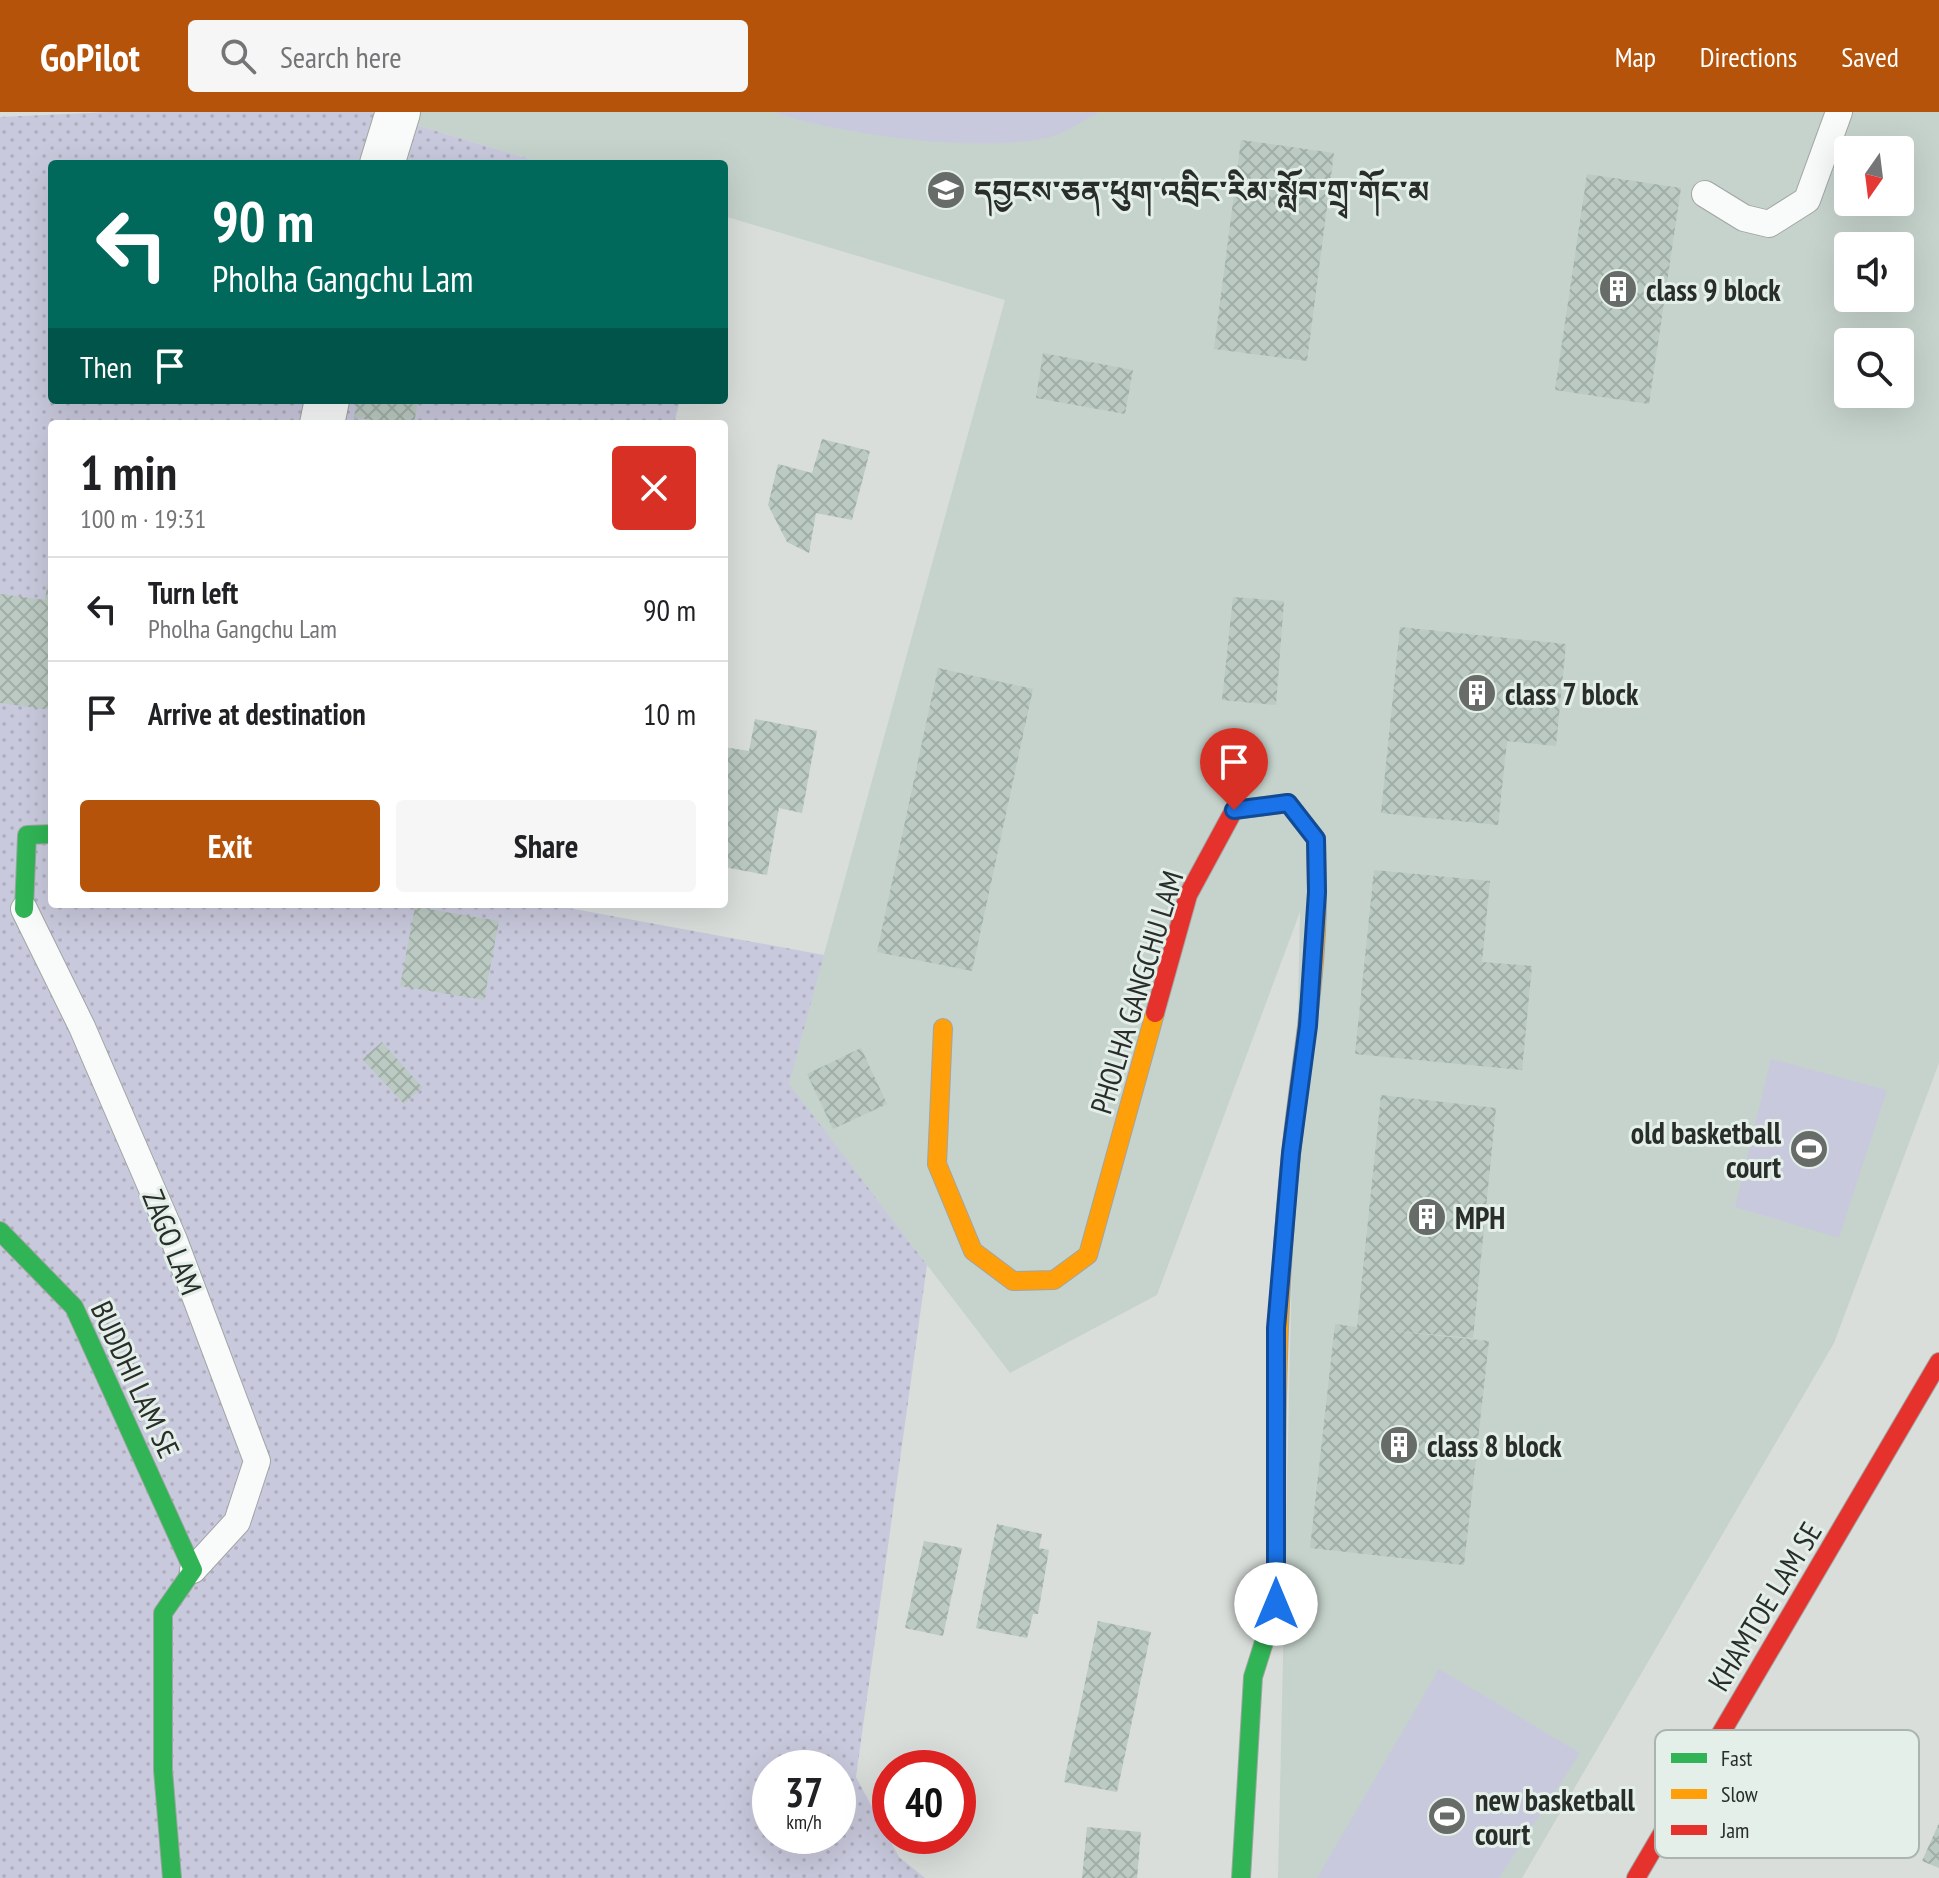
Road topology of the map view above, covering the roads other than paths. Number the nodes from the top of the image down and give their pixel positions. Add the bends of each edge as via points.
1 (398, 112) edge
2 (1839, 112) edge
3 (383, 160) edge
4 (1705, 194) dead end
5 (48, 834) edge
6 (24, 909) joint
7 (943, 1028) dead end
8 (0, 1231) edge
9 (1939, 1362) edge
10 (193, 1570) junction
11 (1723, 1730) edge
12 (1655, 1846) edge
13 (172, 1878) edge
14 (1241, 1878) edge
15 (1636, 1878) edge

1 - 3 street
2 - 4 lane via 1807,200 1769,224 1744,218
5 - 6 street via 27,835
6 - 10 lane, ZAGO LAM via 82,1027 174,1240 257,1461 237,1522
7 - 14 street, PHOLHA GANGCHU LAM via 937,1164 973,1251 1013,1281 1054,1280 1088,1255 1188,895 1234,810 1288,803 1316,839 1308,1026 1276,1328 1276,1604 1253,1677
8 - 10 street, BUDDHI LAM SE via 74,1307
9 - 11 street, KHAMTOE LAM SE
10 - 13 street via 163,1613 163,1770
12 - 15 street, KHAMTOE LAM SE

